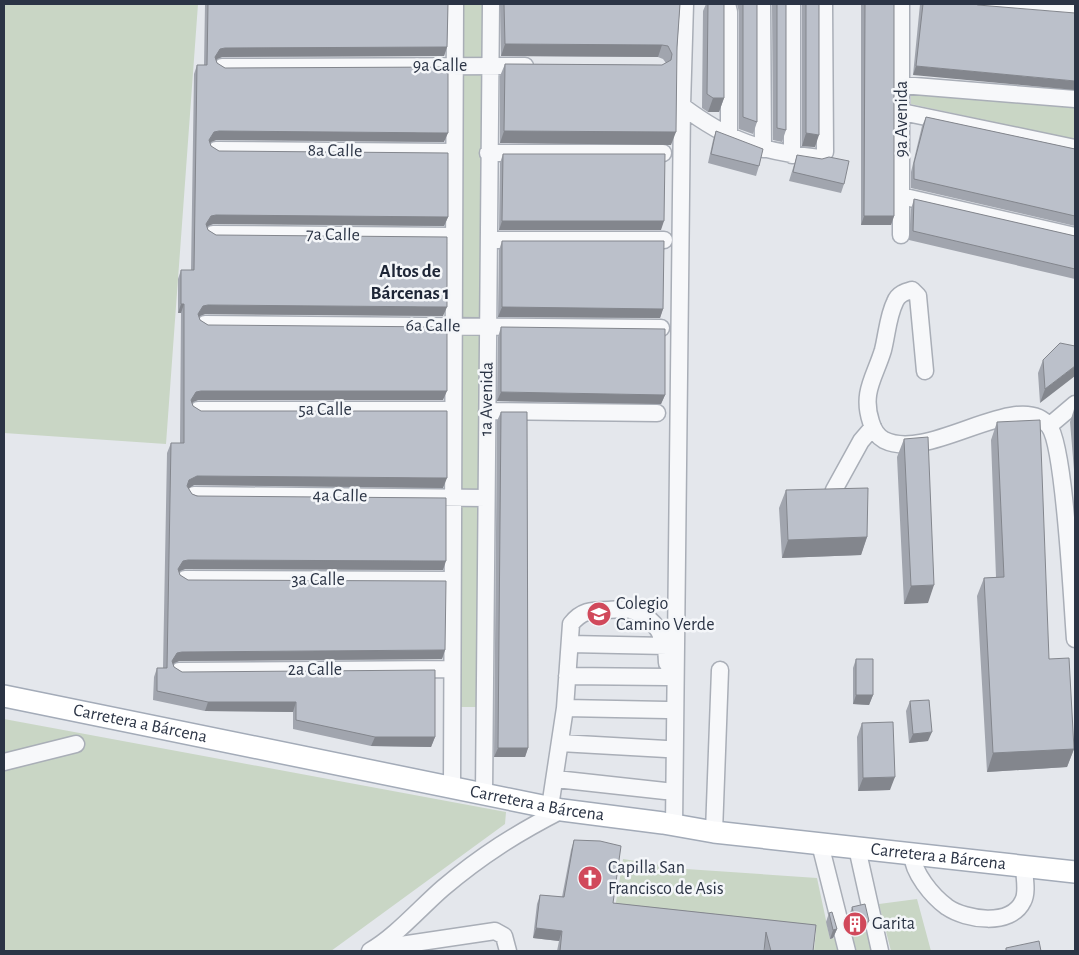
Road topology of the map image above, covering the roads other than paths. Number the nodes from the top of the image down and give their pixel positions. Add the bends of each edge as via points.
1 (454, 4) edge
2 (491, 4) edge
3 (685, 4) edge
4 (727, 4) edge
5 (762, 4) edge
6 (792, 4) edge
7 (824, 4) edge
8 (901, 4) edge
9 (975, 4) edge
10 (1075, 12) edge
11 (454, 66) junction
12 (490, 66) junction
13 (539, 66) edge
14 (222, 67) edge
15 (902, 85) junction
16 (1075, 99) edge
17 (682, 106) junction
18 (902, 112) junction
19 (728, 136) junction
20 (1075, 148) edge
21 (763, 149) junction
22 (216, 150) edge
23 (454, 152) junction
24 (488, 153) junction
25 (664, 153) edge
26 (792, 155) junction
27 (901, 196) junction
28 (213, 234) edge
29 (901, 235) dead end
30 (453, 236) junction
31 (1075, 236) edge
32 (489, 240) junction
33 (664, 240) edge
34 (204, 324) edge
35 (453, 326) junction
36 (488, 327) junction
37 (661, 328) edge
38 (925, 371) dead end
39 (1075, 404) edge
40 (198, 410) edge
41 (452, 410) junction
42 (487, 411) junction
43 (657, 414) dead end
44 (1049, 426) junction
45 (873, 427) junction
46 (834, 490) edge
47 (194, 495) edge
48 (453, 497) junction
49 (486, 498) junction
50 (185, 579) edge
51 (452, 580) junction
52 (1075, 639) edge
53 (570, 644) junction
54 (667, 646) junction
55 (452, 670) junction
56 (720, 670) dead end
57 (179, 671) edge
58 (567, 676) junction
59 (667, 677) junction
60 (4, 696) edge
61 (565, 708) junction
62 (666, 710) junction
63 (76, 744) dead end
64 (560, 744) junction
65 (666, 749) junction
66 (4, 762) edge
67 (556, 779) junction
68 (452, 787) junction
69 (665, 791) junction
70 (484, 794) junction
71 (556, 809) junction
72 (668, 824) junction
73 (714, 832) junction
74 (820, 844) junction
75 (857, 848) junction
76 (912, 854) junction
77 (1024, 866) junction
78 (1075, 872) edge
79 (372, 950) edge
80 (508, 951) edge
81 (847, 951) edge
82 (880, 951) edge

1 - 11 street, 1a Avenida
2 - 12 street, 1a Avenida
3 - 17 street
4 - 19 street
5 - 21 street
6 - 26 street
7 - 26 street via 825,152 820,158
8 - 15 street, 9a Avenida
9 - 10 street
11 - 12 street, 9a Calle
11 - 14 street, 9a Calle
11 - 23 street, 1a Avenida
12 - 13 street, 9a Calle
12 - 24 street, 1a Avenida
15 - 16 street
15 - 18 street, 9a Avenida
17 - 19 street
17 - 72 street
18 - 20 street
18 - 27 street, 9a Avenida
19 - 21 street
21 - 26 street
22 - 23 street, 8a Calle
23 - 30 street, 1a Avenida
24 - 25 street
24 - 32 street, 1a Avenida
27 - 29 street, 9a Avenida
27 - 31 street
28 - 30 street, 7a Calle
30 - 35 street, 1a Avenida
32 - 33 street
32 - 36 street, 1a Avenida
34 - 35 street, 6a Calle
35 - 36 street, 6a Calle
35 - 41 street, 1a Avenida
36 - 37 street, 6a Calle
36 - 42 street, 1a Avenida
38 - 45 street via 918,296 912,290 903,292 895,301 866,398
39 - 44 street
40 - 41 street, 5a Calle
41 - 48 street, 1a Avenida
42 - 43 street
42 - 49 street, 1a Avenida
44 - 45 street via 1037,417 1023,414 1008,416 909,446 883,440
44 - 52 street via 1061,472
45 - 46 street via 861,441
47 - 48 street, 4a Calle
48 - 49 street, 4a Calle
48 - 51 street, 1a Avenida
49 - 70 street, 1a Avenida
50 - 51 street, 3a Calle
51 - 55 street, 1a Avenida
53 - 54 street
53 - 54 street via 571,624 577,616 588,610 630,609 647,618 662,633
53 - 58 street
54 - 59 street
55 - 57 street, 2a Calle
55 - 68 street, 1a Avenida
56 - 73 street
58 - 59 street
58 - 61 street
59 - 62 street
60 - 68 main road, Carretera a Bárcena
61 - 62 street
61 - 64 street
62 - 65 street
63 - 66 street
64 - 65 street
64 - 67 street
65 - 69 street
67 - 69 street
67 - 71 street
68 - 70 main road, Carretera a Bárcena
69 - 72 street
70 - 71 main road, Carretera a Bárcena
71 - 72 main road, Carretera a Bárcena
71 - 79 street via 509,837 444,887
72 - 73 main road, Carretera a Bárcena
73 - 74 main road, Carretera a Bárcena
74 - 75 main road, Carretera a Bárcena
74 - 81 street
75 - 76 main road, Carretera a Bárcena
75 - 82 street
76 - 77 main road, Carretera a Bárcena
76 - 77 street via 917,872 940,901 958,913 981,918 997,918 1017,909 1024,901
77 - 78 main road, Carretera a Bárcena
79 - 80 street via 495,931 504,936

